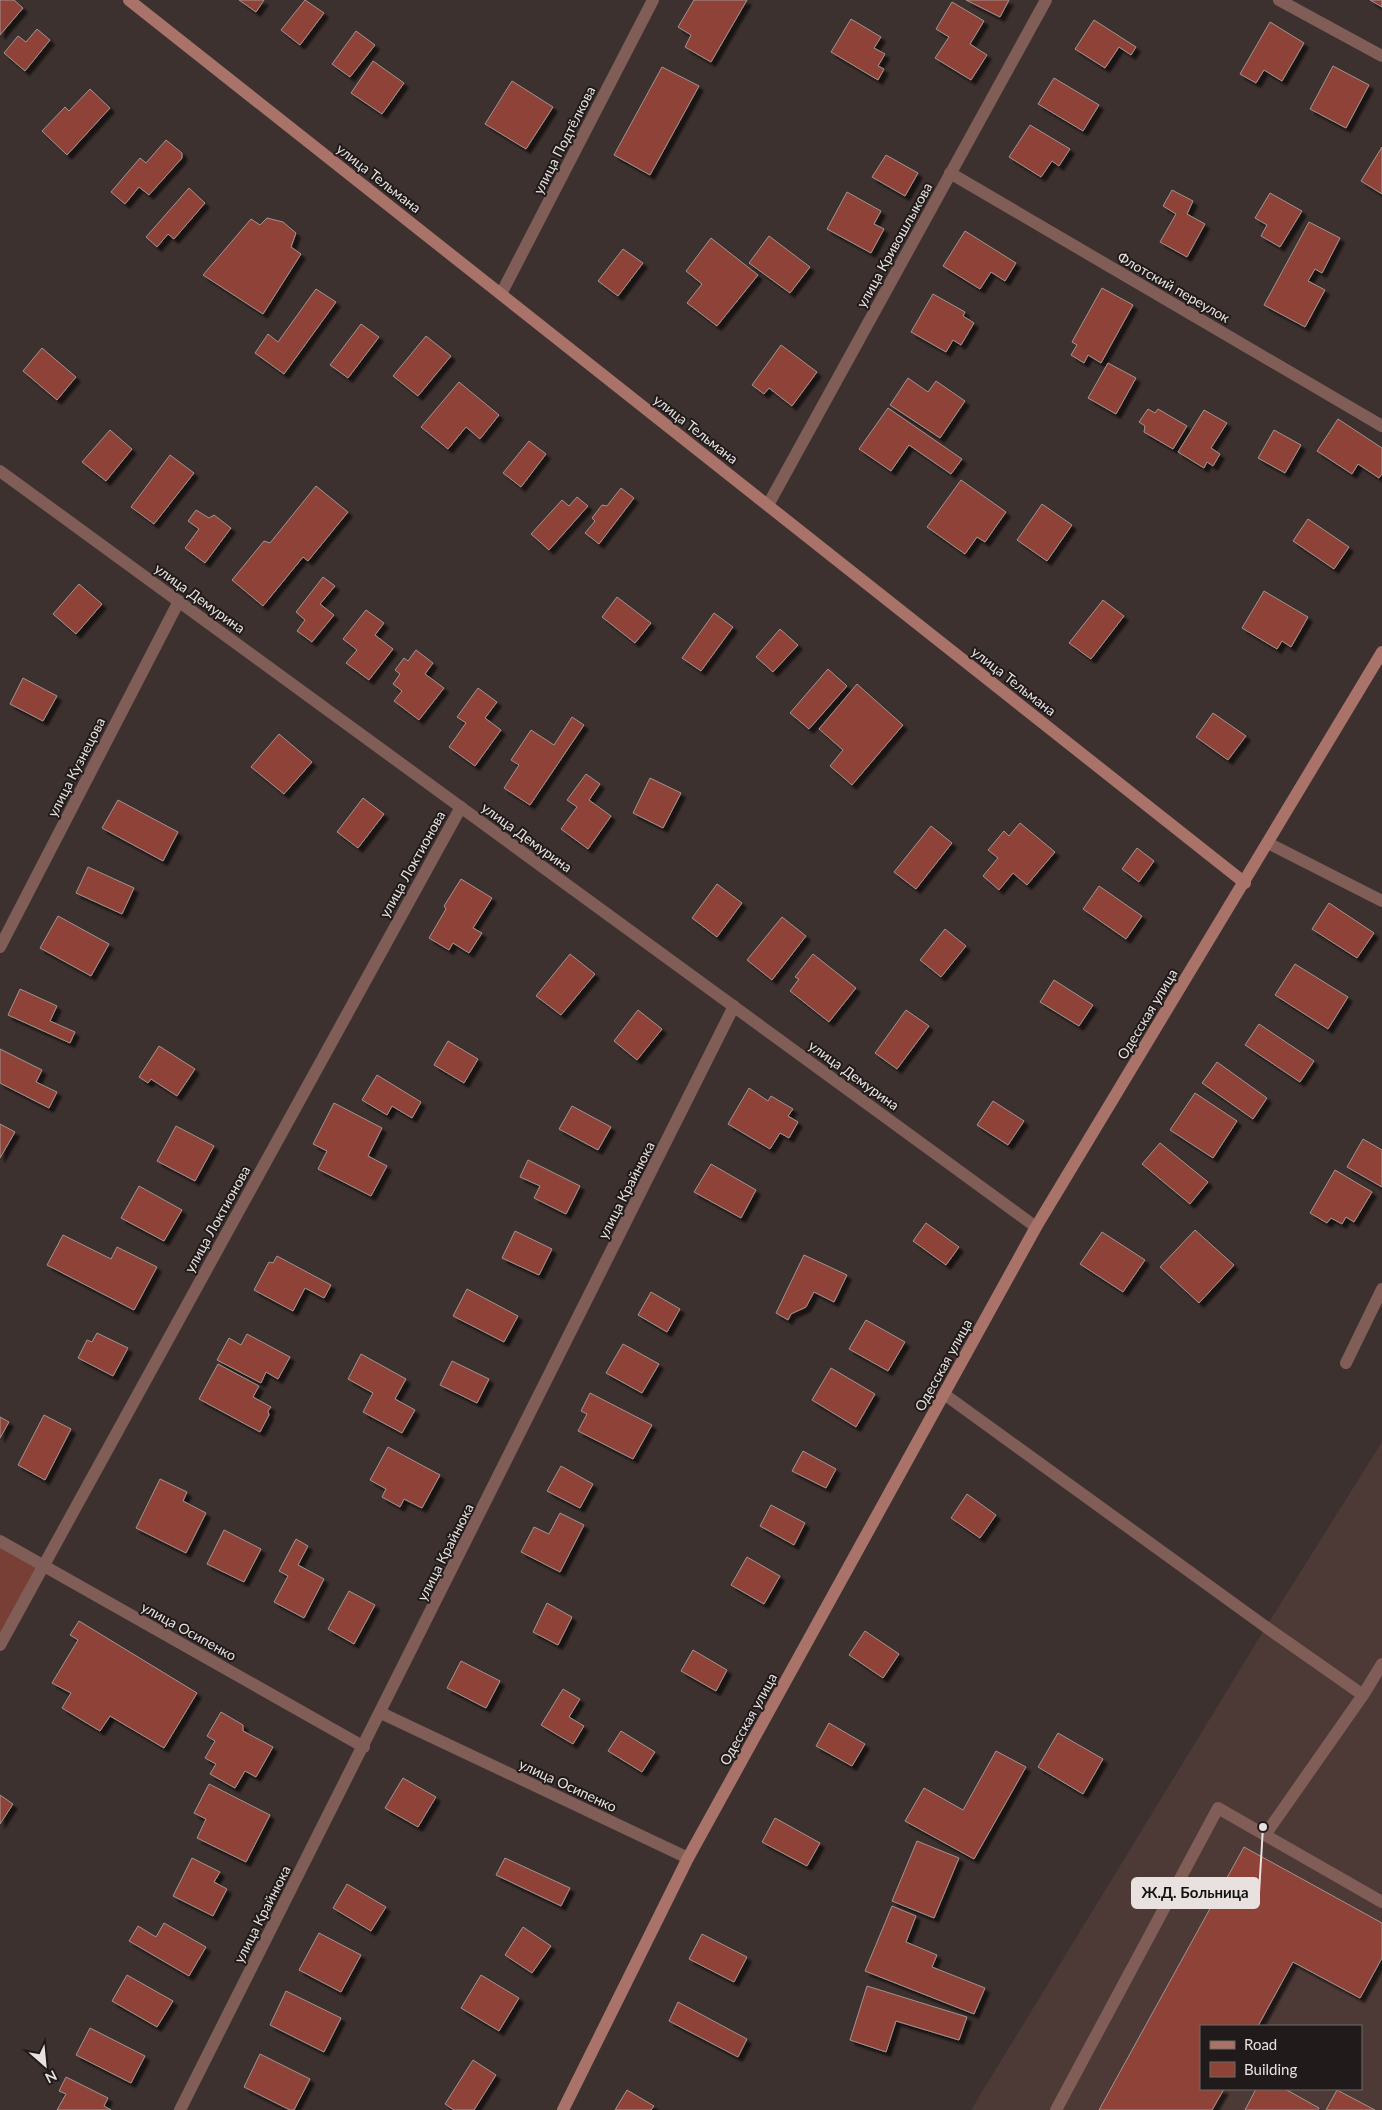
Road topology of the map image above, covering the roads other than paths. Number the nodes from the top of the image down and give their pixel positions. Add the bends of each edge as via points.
1 (129, 0) edge
2 (654, 0) edge
3 (1046, 0) edge
4 (1279, 0) edge
5 (1382, 56) edge
6 (950, 173) junction
7 (500, 294) junction
8 (1382, 426) edge
9 (0, 471) edge
10 (768, 505) junction
11 (179, 602) junction
12 (1382, 652) edge
13 (461, 807) junction
14 (1268, 843) junction
15 (1244, 882) junction
16 (1382, 901) edge
17 (0, 947) edge
18 (734, 1006) junction
19 (1036, 1227) junction
20 (1382, 1289) edge
21 (1346, 1363) dead end
22 (944, 1394) junction
23 (0, 1541) edge
24 (44, 1566) junction
25 (0, 1645) edge
26 (1382, 1664) edge
27 (1363, 1695) junction
28 (381, 1713) junction
29 (364, 1747) junction
30 (1265, 1835) junction
31 (688, 1858) junction
32 (1382, 1902) edge
33 (180, 2110) edge
34 (563, 2110) edge
35 (1056, 2110) edge

1 - 7 main road, улица Тельмана
2 - 7 street, улица Подтёлкова
3 - 6 street, улица Кривошлыкова
4 - 5 street
6 - 8 street, Флотский переулок
6 - 10 street, улица Кривошлыкова
7 - 10 main road, улица Тельмана
9 - 11 street, улица Демурина
10 - 15 main road, улица Тельмана
11 - 13 street, улица Демурина
11 - 17 street, улица Кузнецова
12 - 14 main road, Одесская улица
13 - 18 street, улица Демурина
13 - 24 street, улица Локтионова
14 - 15 main road, Одесская улица
14 - 16 street
15 - 19 main road, Одесская улица
18 - 19 street, улица Демурина
18 - 28 street, улица Крайнюка
19 - 22 main road, Одесская улица
20 - 21 street
22 - 27 street
22 - 31 main road, Одесская улица
23 - 24 street, улица Осипенко
24 - 25 street, улица Локтионова
24 - 29 street, улица Осипенко
26 - 27 street
27 - 30 street
28 - 29 street, улица Крайнюка
28 - 31 street, улица Осипенко
29 - 33 street, улица Крайнюка
30 - 32 street
30 - 35 street via 1218,1808
31 - 34 main road, Одесская улица

